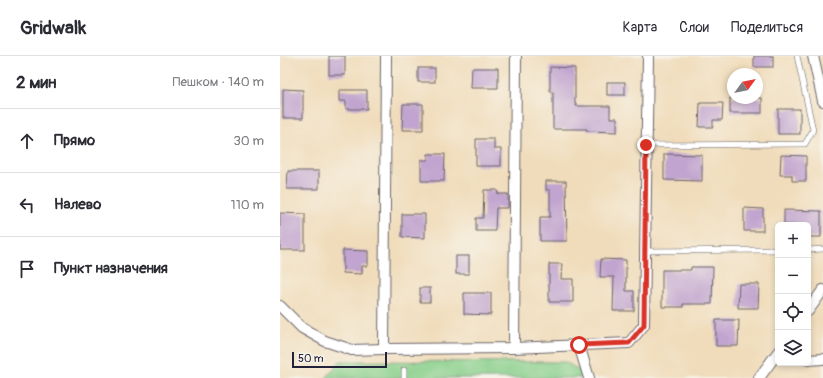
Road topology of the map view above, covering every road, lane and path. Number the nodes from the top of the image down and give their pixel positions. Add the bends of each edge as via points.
1 (386, 56) edge
2 (516, 56) edge
3 (648, 56) edge
4 (797, 56) edge
5 (813, 56) edge
6 (823, 101) edge
7 (646, 145) junction
8 (823, 249) edge
9 (775, 250) edge
10 (811, 250) edge
11 (645, 251) junction
12 (823, 290) edge
13 (815, 305) edge
14 (280, 306) edge
15 (579, 345) junction
16 (514, 348) junction
17 (384, 349) junction
18 (823, 359) edge
19 (811, 360) edge
20 (774, 363) edge
21 (404, 370) dead end
22 (404, 378) edge
23 (589, 378) edge
24 (759, 378) edge

1 - 17 street
2 - 16 street
3 - 7 street
4 - 7 lane via 813,130 805,144
5 - 6 street
7 - 11 street
8 - 10 lane
9 - 11 lane
11 - 15 street via 644,325 629,343
12 - 13 street
14 - 17 street via 302,328 325,341 352,350
15 - 16 street
15 - 23 street
16 - 17 street
18 - 19 street
20 - 24 street
21 - 22 lane

